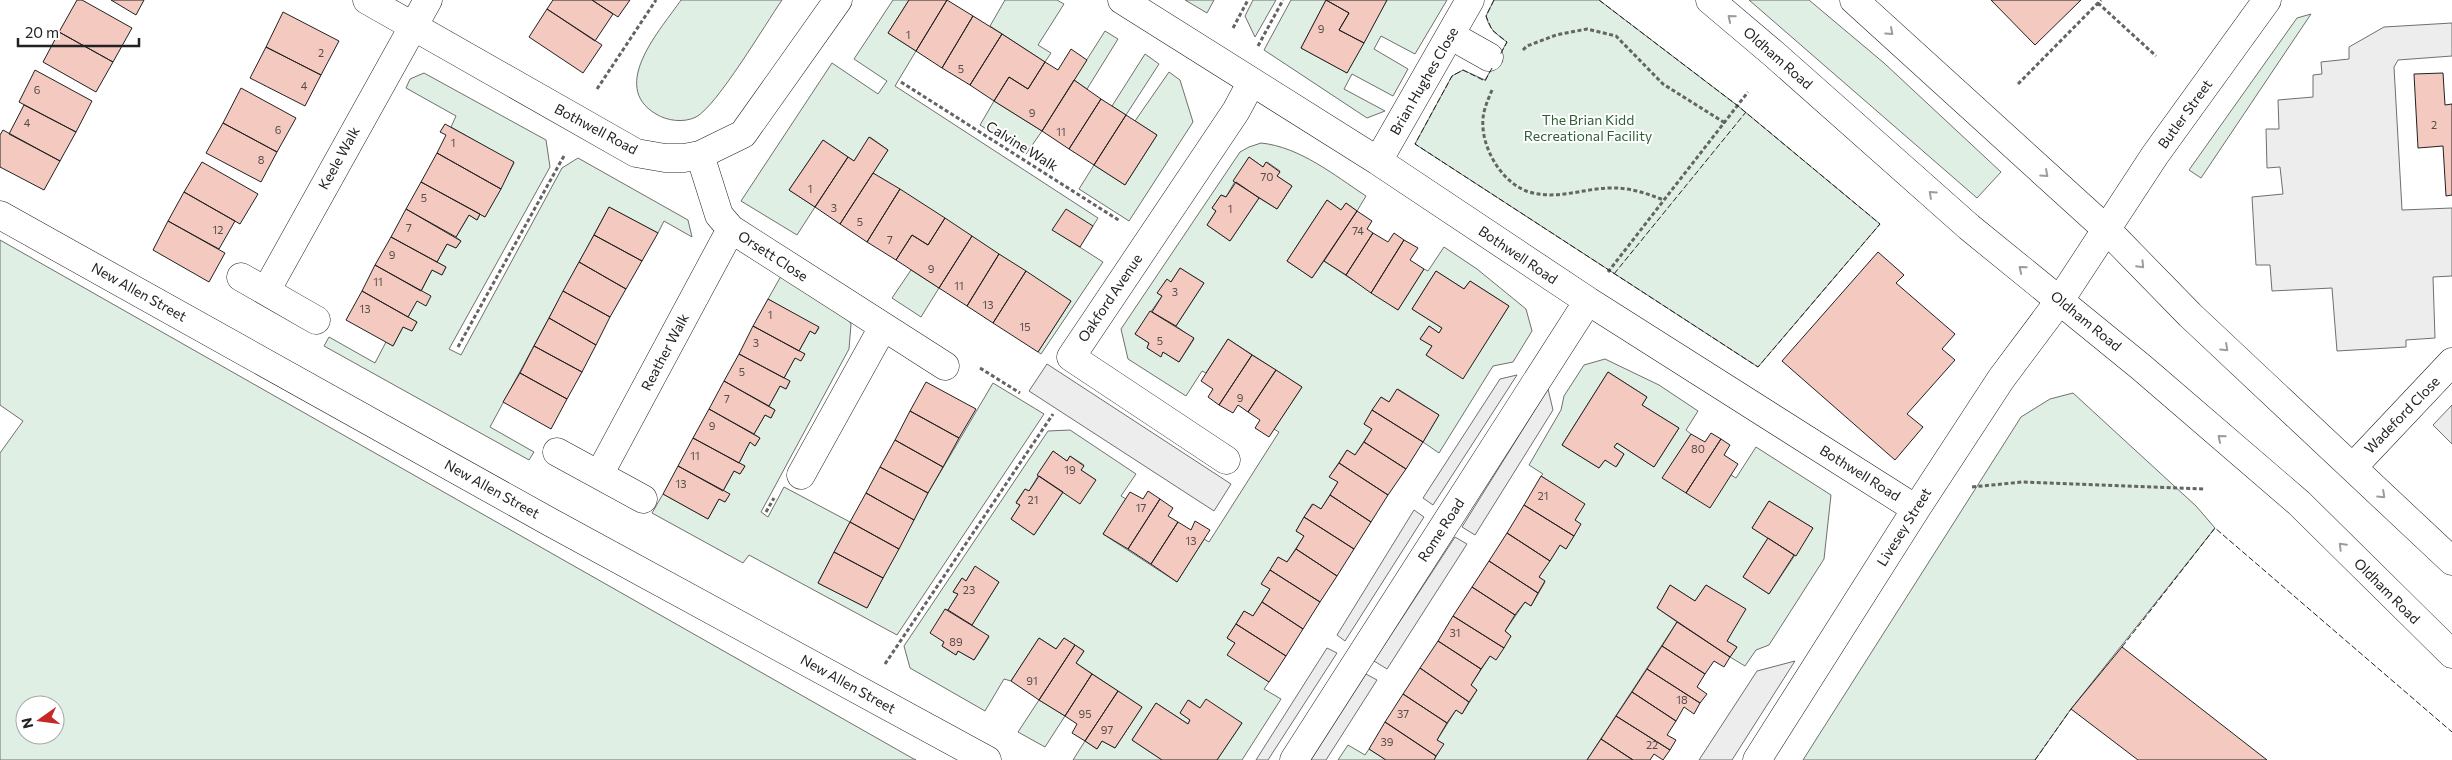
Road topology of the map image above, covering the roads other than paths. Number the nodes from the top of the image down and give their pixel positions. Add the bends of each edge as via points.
1 (367, 0) edge
2 (428, 0) edge
3 (838, 0) edge
4 (1122, 0) edge
5 (1470, 0) edge
6 (1710, 0) edge
7 (1854, 0) edge
8 (2267, 0) edge
9 (414, 26) junction
10 (1450, 35) junction
11 (1489, 57) dead end
12 (1252, 83) junction
13 (700, 155) junction
14 (1378, 161) junction
15 (0, 215) edge
16 (731, 229) junction
17 (2107, 230) junction
18 (241, 277) dead end
19 (266, 291) junction
20 (2060, 300) junction
21 (1588, 301) junction
22 (316, 320) dead end
23 (883, 327) junction
24 (2452, 362) edge
25 (945, 366) dead end
26 (557, 452) dead end
27 (1226, 460) dead end
28 (2353, 467) junction
29 (599, 475) junction
30 (801, 475) dead end
31 (643, 499) dead end
32 (1916, 509) junction
33 (2452, 561) edge
34 (2452, 654) edge
35 (986, 760) edge
36 (1294, 760) edge
37 (1756, 760) edge

1 - 9 main road, Bothwell Road
2 - 9 main road, Keele Walk
3 - 13 main road, Bothwell Road via 743,134
4 - 12 main road, Bothwell Road
5 - 10 main road, Brian Hughes Close
20 -> 6 main road, Oldham Road via 1969,227
7 -> 17 main road
8 - 17 main road, Butler Street via 2155,155
9 - 13 main road, Bothwell Road via 636,153 666,158
9 - 19 main road, Keele Walk
10 - 11 main road
10 - 14 main road, Brian Hughes Close
12 - 14 main road, Bothwell Road
12 - 27 main road, Oakford Avenue via 1071,356
13 - 16 main road, Orsett Close via 719,215
14 - 21 main road, Bothwell Road
15 - 35 main road, New Allen Street
16 - 23 main road, Orsett Close
16 - 29 main road, Reather Walk
17 - 20 main road, Butler Street
17 -> 28 main road via 2190,315
18 - 19 main road
19 - 22 main road
20 - 32 main road, Livesey Street via 2001,379
34 -> 20 main road, Oldham Road via 2299,503
21 - 32 main road, Bothwell Road
21 - 36 main road, Rome Road
23 - 25 main road, Orsett Close
23 - 30 main road
24 - 28 main road, Wadeford Close
26 - 29 main road
28 -> 33 main road
29 - 31 main road
32 - 37 main road, Livesey Street

